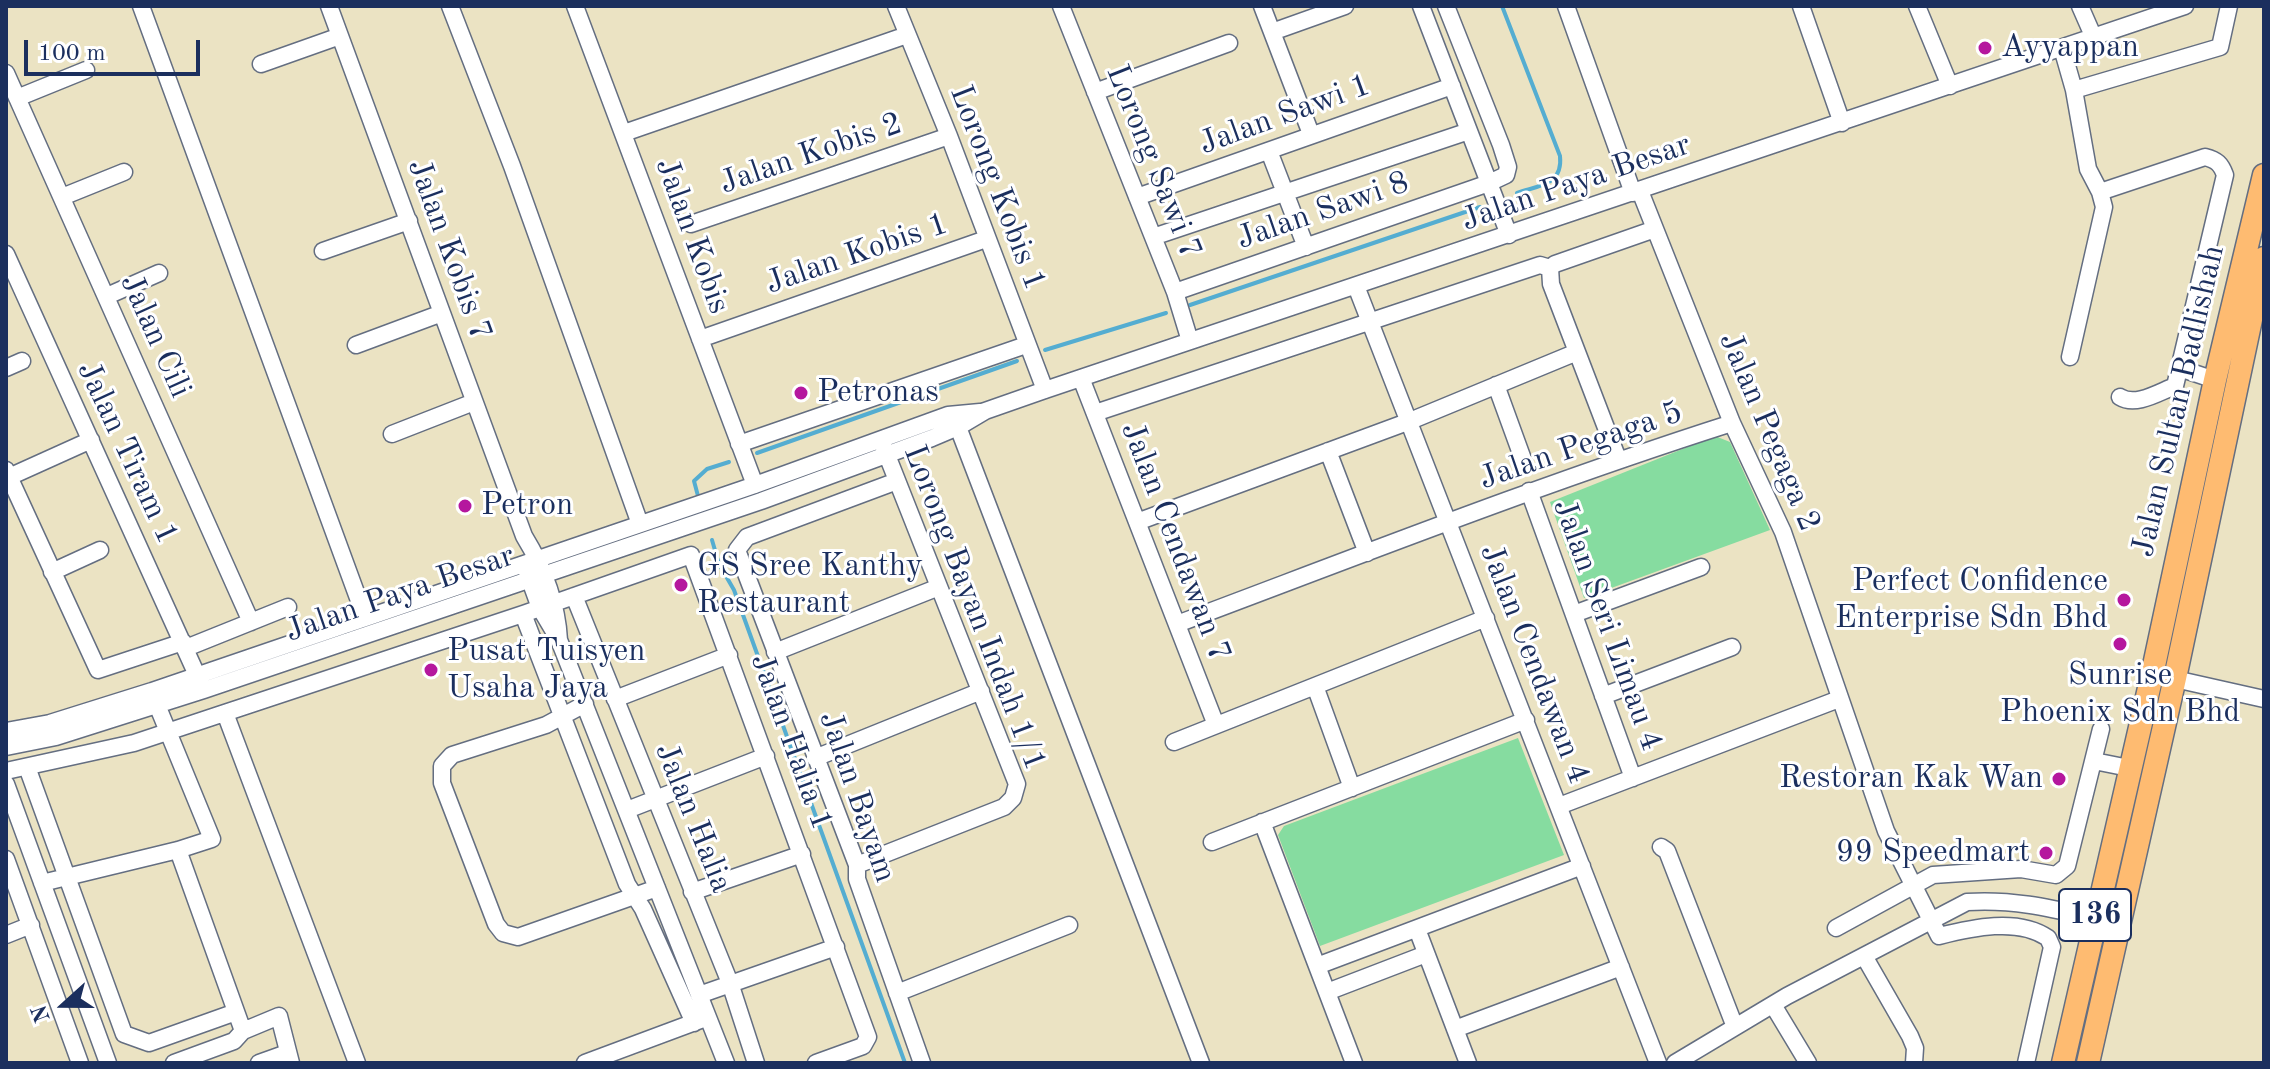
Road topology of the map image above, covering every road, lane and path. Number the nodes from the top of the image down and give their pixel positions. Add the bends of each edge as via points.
1 (141, 6) edge
2 (329, 6) edge
3 (450, 6) edge
4 (575, 6) edge
5 (896, 6) edge
6 (1061, 6) edge
7 (1262, 6) edge
8 (1345, 6) edge
9 (1421, 6) edge
10 (1446, 6) edge
11 (1566, 6) edge
12 (1801, 6) edge
13 (1917, 6) edge
14 (2080, 6) edge
15 (2185, 6) edge
16 (2229, 6) edge
17 (1272, 32) junction
18 (907, 35) junction
19 (340, 36) junction
20 (2094, 38) junction
21 (1229, 43) dead end
22 (2062, 48) junction
23 (261, 64) dead end
24 (86, 70) dead end
25 (6, 73) edge
26 (1452, 86) junction
27 (1950, 86) junction
28 (2074, 90) junction
29 (1095, 92) junction
30 (17, 98) junction
31 (1842, 123) junction
32 (1469, 131) junction
33 (624, 133) junction
34 (1311, 134) junction
35 (949, 136) junction
36 (1269, 151) junction
37 (124, 172) dead end
38 (2264, 175) edge
39 (1489, 183) junction
40 (1637, 192) junction
41 (2100, 192) junction
42 (1285, 193) junction
43 (62, 197) junction
44 (1137, 197) junction
45 (409, 221) junction
46 (691, 224) dead end
47 (1655, 229) junction
48 (1509, 235) junction
49 (1153, 237) junction
50 (986, 239) junction
51 (1306, 247) junction
52 (323, 251) dead end
53 (6, 254) edge
54 (2264, 258) edge
55 (1550, 268) junction
56 (159, 273) dead end
57 (1356, 286) junction
58 (1175, 292) junction
59 (107, 296) junction
60 (442, 313) junction
61 (1371, 323) junction
62 (2256, 328) edge
63 (700, 339) junction
64 (1190, 341) junction
65 (356, 345) dead end
66 (1026, 345) junction
67 (1577, 352) junction
68 (2070, 357) dead end
69 (2179, 368) junction
70 (1081, 378) junction
71 (2215, 380) junction
72 (1496, 385) junction
73 (1045, 390) junction
74 (2120, 397) dead end
75 (474, 402) junction
76 (985, 411) junction
77 (1095, 413) junction
78 (1410, 421) junction
79 (1732, 423) junction
80 (958, 427) junction
81 (392, 434) dead end
82 (880, 437) junction
83 (91, 440) junction
84 (739, 444) junction
85 (1328, 451) junction
86 (887, 455) junction
87 (1618, 459) junction
88 (1524, 462) dead end
89 (8, 474) edge
90 (897, 481) junction
91 (1529, 491) junction
92 (758, 493) junction
93 (1137, 522) junction
94 (1450, 522) junction
95 (640, 524) junction
96 (770, 527) junction
97 (100, 550) dead end
98 (1367, 553) junction
99 (531, 561) junction
100 (1701, 567) dead end
101 (52, 572) junction
102 (537, 578) junction
103 (939, 587) junction
104 (574, 596) junction
105 (547, 605) junction
106 (288, 607) dead end
107 (523, 614) junction
108 (1574, 614) junction
109 (365, 617) junction
110 (1486, 618) junction
111 (251, 622) junction
112 (1177, 624) junction
113 (184, 645) junction
114 (1732, 647) dead end
115 (775, 652) junction
116 (729, 655) junction
117 (2164, 677) junction
118 (200, 682) junction
119 (1315, 686) junction
120 (981, 691) junction
121 (1603, 696) junction
122 (154, 698) junction
123 (615, 699) junction
124 (1839, 699) junction
125 (2264, 699) edge
126 (585, 704) junction
127 (225, 713) junction
128 (560, 716) junction
129 (1526, 720) junction
130 (1216, 725) junction
131 (2101, 729) dead end
132 (6, 731) edge
133 (169, 732) junction
134 (1174, 742) dead end
135 (6, 747) edge
136 (766, 756) junction
137 (815, 758) junction
138 (2094, 761) junction
139 (27, 767) junction
140 (2129, 768) junction
141 (6, 771) edge
142 (1633, 778) junction
143 (6, 784) edge
144 (1352, 788) junction
145 (654, 799) junction
146 (1559, 806) junction
147 (627, 810) junction
148 (1262, 822) junction
149 (1212, 842) dead end
150 (1661, 847) dead end
151 (178, 850) junction
152 (802, 854) junction
153 (6, 859) edge
154 (857, 865) junction
155 (1582, 866) junction
156 (68, 878) junction
157 (42, 883) junction
158 (1913, 885) junction
159 (657, 888) junction
160 (692, 892) junction
161 (634, 896) junction
162 (2094, 918) junction
163 (1932, 919) junction
164 (31, 925) junction
165 (1069, 925) dead end
166 (1836, 928) dead end
167 (1417, 929) junction
168 (6, 935) edge
169 (836, 947) junction
170 (1426, 954) junction
171 (1864, 956) junction
172 (1317, 966) junction
173 (1621, 967) junction
174 (730, 983) junction
175 (1327, 992) junction
176 (897, 993) junction
177 (699, 995) junction
178 (1773, 1005) junction
179 (236, 1012) junction
180 (701, 1020) junction
181 (1735, 1027) junction
182 (1455, 1029) junction
183 (243, 1031) junction
184 (289, 1058) edge
185 (1684, 1061) edge
186 (80, 1063) edge
187 (108, 1063) edge
188 (174, 1063) edge
189 (259, 1063) edge
190 (357, 1063) edge
191 (585, 1063) edge
192 (726, 1063) edge
193 (756, 1063) edge
194 (816, 1063) edge
195 (922, 1063) edge
196 (1201, 1063) edge
197 (1354, 1063) edge
198 (1468, 1063) edge
199 (1658, 1063) edge
200 (1808, 1063) edge
201 (1914, 1063) edge
202 (2026, 1063) edge
203 (2063, 1063) edge
204 (2088, 1063) edge

1 - 109 street
2 - 19 street, Jalan Kobis 7
3 - 95 street
4 - 33 street, Jalan Kobis
5 - 18 street, Lorong Kobis 1
6 - 29 street, Lorong Sawi 7
7 - 17 street
8 - 17 street
9 - 26 street
10 - 39 street via 1508,167 1506,175
11 - 40 street, Jalan Pegaga 2
12 - 31 street
13 - 27 street
14 - 20 street
15 - 20 street, Jalan Paya Besar
16 - 28 street via 2220,47
17 - 34 street
18 - 33 street
18 - 35 street, Lorong Kobis 1
19 - 23 street
19 - 45 street, Jalan Kobis 7
20 - 22 street, Jalan Paya Besar
21 - 29 street
22 - 27 street, Jalan Paya Besar
22 - 28 street
24 - 30 street
25 - 30 street, Jalan Cili
26 - 32 street
26 - 34 street, Jalan Sawi 1
27 - 31 street, Jalan Paya Besar
28 - 41 street via 2088,169
29 - 44 street, Lorong Sawi 7
30 - 43 street, Jalan Cili
31 - 40 street, Jalan Paya Besar
32 - 39 street
32 - 42 street
33 - 63 street, Jalan Kobis
34 - 36 street, Jalan Sawi 1
35 - 46 street, Jalan Kobis 2
35 - 50 street, Lorong Kobis 1
36 - 42 street
36 - 44 street, Jalan Sawi 1
37 - 43 street
38 - 71 main road, Jalan Sultan Badlishah / 136
39 - 48 street
39 - 51 street, Jalan Sawi 8
40 - 47 street, Jalan Pegaga 2
40 - 48 street, Jalan Paya Besar
41 - 68 street via 2104,207
41 - 69 street via 2205,157 2222,166 2225,175
42 - 49 street
42 - 51 street
43 - 59 street, Jalan Cili
44 - 49 street, Lorong Sawi 7
45 - 52 street
45 - 60 street, Jalan Kobis 7
47 - 55 street
47 - 79 street, Jalan Pegaga 2
48 - 57 street, Jalan Paya Besar
49 - 58 street, Lorong Sawi 7
50 - 63 street, Jalan Kobis 1
50 - 66 street, Lorong Kobis 1
51 - 58 street, Jalan Sawi 8
53 - 83 street, Jalan Tiram 1
54 - 62 main road, Jalan Sultan Badlishah / 136
55 - 61 street via 1540,265
55 - 67 street
56 - 59 street
57 - 61 street, Jalan Cendawan 4
57 - 64 street, Jalan Paya Besar
58 - 64 street, Lorong Sawi 7
59 - 111 street, Jalan Cili
60 - 65 street
60 - 75 street, Jalan Kobis 7
61 - 77 street
61 - 78 street, Jalan Cendawan 4
62 - 117 main road, Jalan Sultan Badlishah / 136
63 - 84 street, Jalan Kobis
64 - 70 street, Jalan Paya Besar
66 - 73 street, Lorong Kobis 1
66 - 84 street
67 - 72 street
67 - 87 street
69 - 71 street
69 - 74 street via 2175,386 2143,399
70 - 73 street, Jalan Paya Besar
70 - 77 street, Jalan Cendawan 7
71 - 117 main road, Jalan Sultan Badlishah / 136
72 - 78 street
72 - 88 street
73 - 76 street, Jalan Paya Besar
75 - 81 street
75 - 99 street, Jalan Kobis 7
76 - 80 street, Jalan Paya Besar
76 - 82 street, Jalan Paya Besar via 948,415
77 - 93 street, Jalan Cendawan 7
78 - 85 street
78 - 94 street, Jalan Cendawan 4
79 - 87 street, Jalan Pegaga 5
79 - 124 street, Jalan Pegaga 2 via 1783,532
80 - 86 street, Jalan Paya Besar
80 - 196 street
82 - 86 street, Lorong Bayan Indah 1/1
82 - 92 street, Jalan Paya Besar
83 - 89 street
83 - 113 street, Jalan Tiram 1
84 - 92 street, Jalan Kobis
85 - 93 street
85 - 98 street
86 - 90 street, Lorong Bayan Indah 1/1
86 - 92 street, Jalan Paya Besar
87 - 91 street, Jalan Pegaga 5
89 - 101 street
90 - 96 street
90 - 103 street, Lorong Bayan Indah 1/1
91 - 94 street, Jalan Pegaga 5
91 - 108 street, Jalan Seri Limau 4
92 - 95 street, Jalan Paya Besar
92 - 96 street, Jalan Kobis
92 - 102 street, Jalan Paya Besar
93 - 112 street, Jalan Cendawan 7
94 - 98 street, Jalan Pegaga 5
94 - 110 street, Jalan Cendawan 4
95 - 99 street, Jalan Paya Besar
96 - 115 street, Jalan Bayam via 747,537 737,550
97 - 101 street
98 - 112 street, Jalan Pegaga 5
99 - 102 street, Jalan Kobis 7
99 - 109 street, Jalan Paya Besar
100 - 108 street
101 - 113 street via 98,670
102 - 105 street, Jalan Kobis 7
102 - 118 street, Jalan Paya Besar
103 - 115 street
103 - 120 street, Lorong Bayan Indah 1/1
104 - 105 street, Jalan Halia 1
104 - 116 street, Jalan Halia 1 via 691,555
104 - 123 street, Jalan Halia
105 - 107 street, Jalan Halia 1
105 - 126 street, Jalan Kobis 7
106 - 111 street
107 - 127 street, Jalan Halia 1
107 - 128 street
108 - 121 street, Jalan Seri Limau 4
109 - 118 street, Jalan Paya Besar
110 - 119 street
110 - 129 street, Jalan Cendawan 4
111 - 113 street
112 - 130 street, Jalan Cendawan 7
113 - 118 street, Jalan Tiram 1
114 - 121 street
115 - 137 street, Jalan Bayam
116 - 123 street
116 - 136 street, Jalan Halia 1
117 - 125 street
117 - 140 main road, Jalan Sultan Badlishah / 136
117 - 204 main road, Jalan Sultan Badlishah / 136
118 - 122 street, Jalan Paya Besar
119 - 130 street
119 - 144 street
120 - 137 street
120 - 154 street, Lorong Bayan Indah 1/1 via 1017,784 1013,798 1004,807
121 - 142 street, Jalan Seri Limau 4
122 - 132 street, Jalan Paya Besar
122 - 133 street
122 - 135 street, Jalan Paya Besar via 56,737
123 - 145 street, Jalan Halia
124 - 142 street
124 - 158 street, Jalan Pegaga 2 via 1886,831
126 - 128 street
126 - 147 street, Jalan Kobis 7
127 - 133 street, Jalan Halia 1
127 - 190 street
128 - 161 street
128 - 161 street via 452,755 442,766 442,783 496,924 503,933 518,937
129 - 144 street
129 - 146 street, Jalan Cendawan 4
130 - 134 street
131 - 138 street
133 - 139 street, Jalan Halia 1
133 - 151 street via 212,839
136 - 145 street
136 - 152 street, Jalan Halia 1
137 - 154 street, Jalan Bayam
138 - 140 street
138 - 158 street via 2067,866 2056,875 1992,869 1933,875
139 - 141 street, Jalan Halia 1
139 - 156 street
140 - 162 main road, Jalan Sultan Badlishah / 136
142 - 146 street
143 - 157 street
144 - 148 street
145 - 147 street
145 - 160 street, Jalan Halia
146 - 155 street, Jalan Cendawan 4
147 - 159 street, Jalan Kobis 7
148 - 149 street
148 - 172 street
150 - 181 street via 1667,851
151 - 156 street
151 - 179 street
152 - 160 street
152 - 169 street, Jalan Halia 1
153 - 164 street
154 - 176 street, Jalan Bayam via 857,879
155 - 167 street
155 - 173 street, Jalan Cendawan 4
156 - 157 street
156 - 179 street via 124,1034 149,1043
157 - 187 street
158 - 163 street, Jalan Pegaga 2
158 - 166 street
159 - 161 street
159 - 177 street, Jalan Kobis 7
160 - 174 street, Jalan Halia
161 - 180 street
162 - 163 street via 1999,900 1967,902
162 - 203 main road, Jalan Sultan Badlishah / 136
163 - 171 street
163 - 202 street, Jalan Pegaga 2 via 1939,936 2004,926 2048,938 2052,947
164 - 168 street
164 - 186 street
165 - 176 street
167 - 170 street
167 - 172 street
169 - 174 street
169 - 194 street, Jalan Halia 1 via 868,1037 867,1042
170 - 175 street
170 - 182 street
171 - 178 street
171 - 201 street via 1910,1036
172 - 175 street
173 - 182 street
173 - 199 street, Jalan Cendawan 4
174 - 177 street
174 - 193 street, Jalan Halia
175 - 197 street
176 - 195 street, Jalan Bayam
177 - 180 street, Jalan Kobis 7
178 - 181 street
178 - 200 street
179 - 183 street
180 - 191 street
180 - 192 street
181 - 185 street
182 - 198 street
183 - 184 street via 279,1016
183 - 188 street via 234,1041
184 - 189 street

